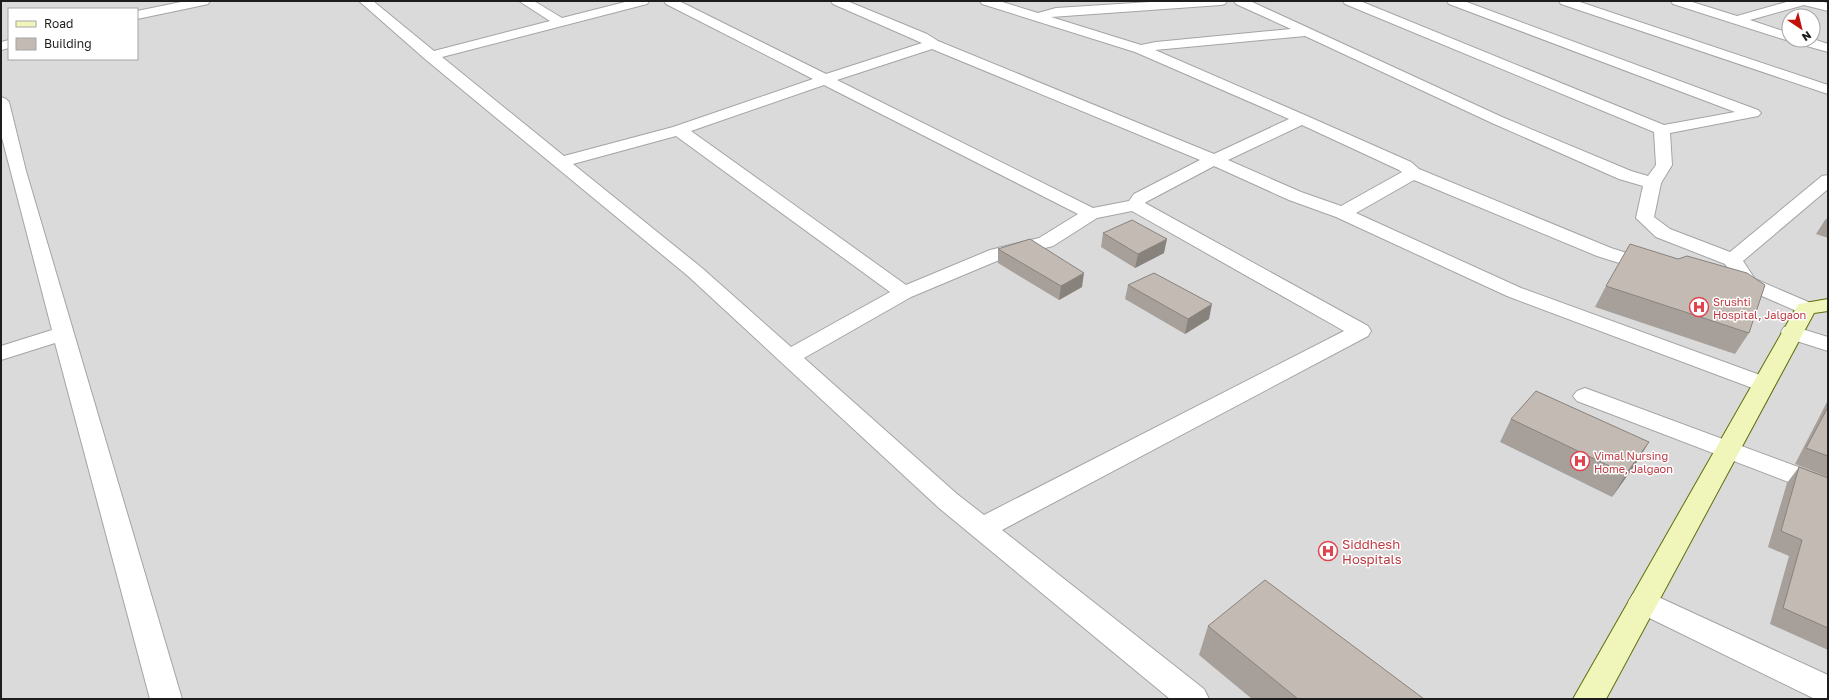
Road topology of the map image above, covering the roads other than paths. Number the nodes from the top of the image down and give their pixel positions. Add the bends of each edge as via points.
1 (204, 1) edge
2 (525, 1) edge
3 (643, 1) edge
4 (670, 1) edge
5 (837, 1) edge
6 (986, 1) edge
7 (1221, 1) edge
8 (1240, 1) edge
9 (1349, 1) edge
10 (1453, 1) edge
11 (1565, 1) edge
12 (1677, 1) edge
13 (1804, 1) edge
14 (372, 3) edge
15 (1828, 7) edge
16 (138, 15) edge
17 (1038, 16) junction
18 (1737, 20) junction
19 (560, 22) junction
20 (1306, 32) junction
21 (1781, 34) edge
22 (933, 44) junction
23 (1140, 49) junction
24 (430, 56) junction
25 (826, 80) junction
26 (1828, 90) edge
27 (1, 102) edge
28 (1302, 119) junction
29 (679, 130) junction
30 (1662, 130) junction
31 (1214, 160) junction
32 (560, 162) junction
33 (9, 173) edge
34 (1413, 173) junction
35 (1828, 180) edge
36 (1652, 183) junction
37 (1134, 205) junction
38 (1342, 213) junction
39 (1091, 214) junction
40 (1732, 260) junction
41 (1667, 272) edge
42 (904, 293) junction
43 (1817, 307) edge
44 (1792, 332) junction
45 (63, 333) junction
46 (1828, 344) edge
47 (1, 353) edge
48 (789, 357) junction
49 (1763, 384) junction
50 (1585, 396) dead end
51 (1728, 449) junction
52 (1828, 488) edge
53 (982, 528) junction
54 (1643, 602) junction
55 (1828, 690) edge
56 (166, 699) edge
57 (1193, 699) edge
58 (1589, 699) edge

1 - 16 street
2 - 19 street
3 - 19 street
4 - 25 street
5 - 22 street
6 - 17 street
7 - 17 street via 1056,12
8 - 20 street
9 - 30 street
10 - 30 street via 1753,113
11 - 26 street
12 - 18 street
13 - 15 street
13 - 18 street
14 - 24 street
17 - 23 street
18 - 21 street
19 - 24 street
20 - 23 street
20 - 36 street via 1496,120 1625,175
22 - 25 street
22 - 31 street
23 - 28 street
24 - 32 street
25 - 29 street
25 - 39 street
27 - 33 street
28 - 31 street
28 - 34 street via 1404,166
29 - 32 street
29 - 42 street
30 - 36 street via 1664,165
31 - 37 street via 1140,198
31 - 38 street via 1295,196
32 - 48 street via 695,272
33 - 45 street
34 - 38 street
34 - 41 street via 1604,252
35 - 40 street
36 - 40 street via 1645,218 1663,233
37 - 39 street
37 - 53 street via 1360,330
38 - 49 street via 1514,292
39 - 42 street via 1046,242 997,254
40 - 43 street via 1748,283
42 - 48 street
43 - 44 main road
44 - 46 street
44 - 49 main road
45 - 47 street
45 - 56 street
48 - 53 street via 948,501
49 - 51 main road
50 - 51 street
51 - 52 street
51 - 54 main road
53 - 57 street
54 - 55 street
54 - 58 main road

